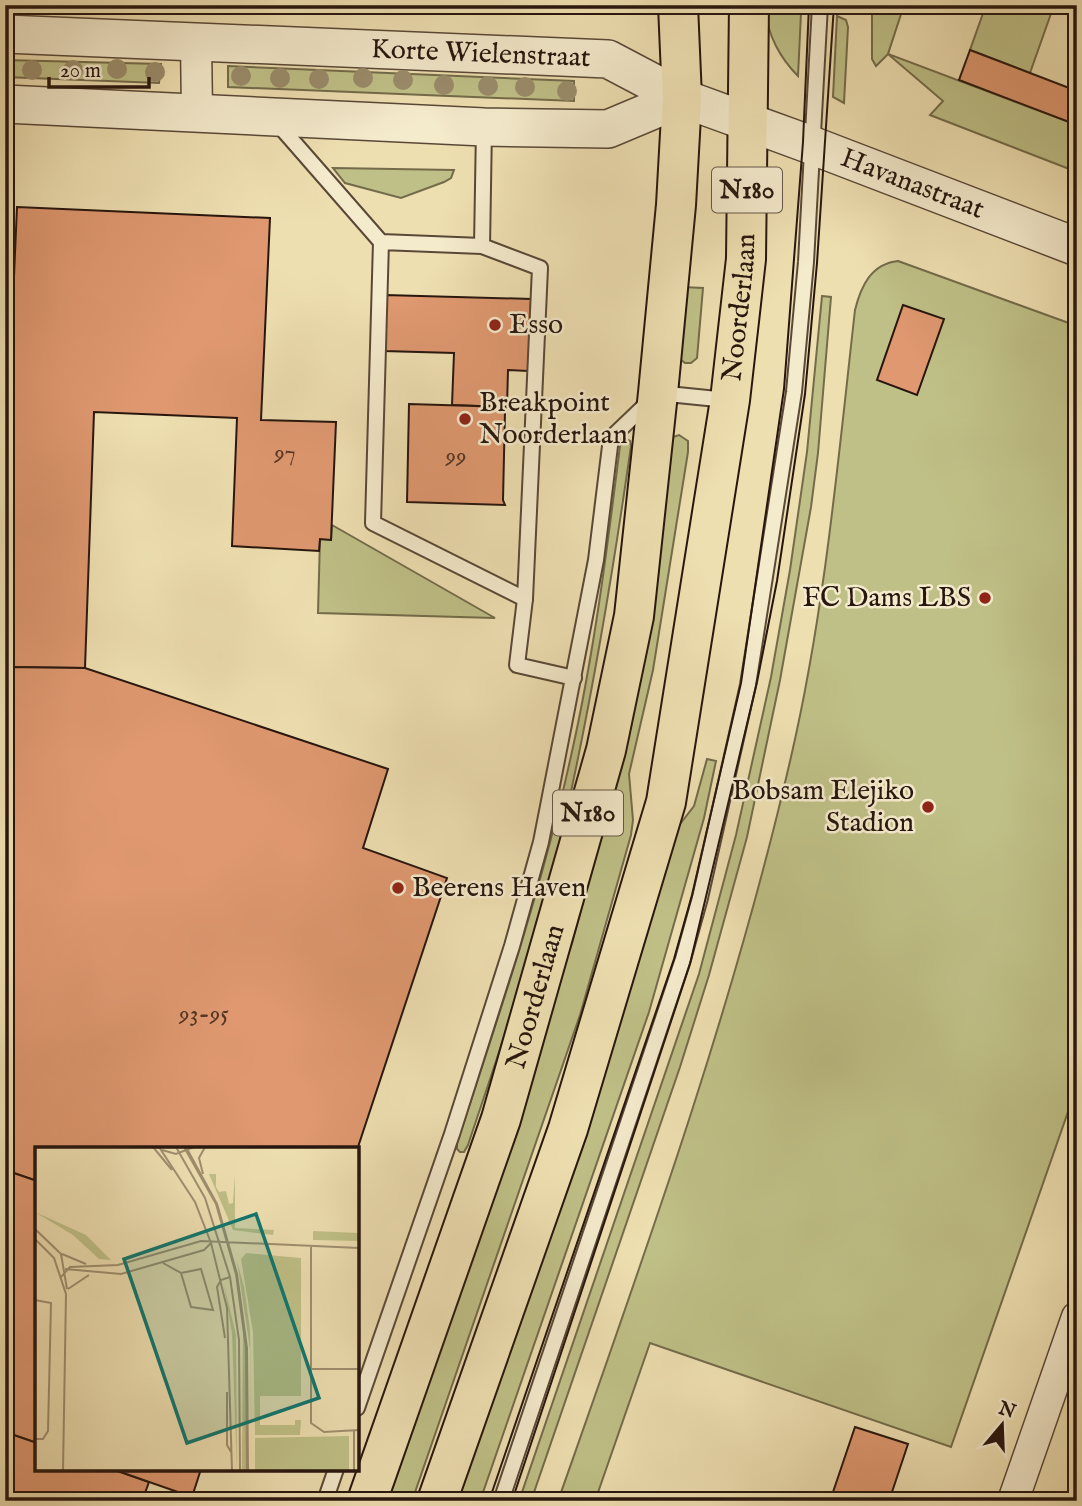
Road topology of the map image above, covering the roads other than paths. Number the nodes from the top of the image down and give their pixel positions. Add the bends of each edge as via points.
1 (678, 5) edge
2 (749, 5) edge
3 (820, 5) edge
4 (5, 34) edge
5 (197, 42) junction
6 (682, 99) junction
7 (5, 104) edge
8 (197, 113) junction
9 (271, 117) junction
10 (748, 122) junction
11 (484, 127) junction
12 (813, 146) junction
13 (382, 242) junction
14 (482, 246) junction
15 (1077, 247) edge
16 (658, 393) junction
17 (730, 400) junction
18 (526, 599) junction
19 (574, 678) junction
20 (1077, 1317) edge
21 (359, 1402) edge
22 (335, 1471) edge
23 (325, 1501) edge
24 (367, 1501) edge
25 (437, 1501) edge
26 (501, 1501) edge
27 (1013, 1501) edge

1 - 6 main road, Noorderlaan / N180
2 - 10 main road, Noorderlaan / N180
3 - 12 lane
4 - 5 street, Korte Wielenstraat
5 - 6 street, Korte Wielenstraat via 608,59
5 - 8 street
6 - 10 street, Korte Wielenstraat
6 - 11 street via 607,130
6 - 16 main road, Noorderlaan / N180
7 - 8 street
8 - 9 street
9 - 11 street
9 - 13 lane
10 - 12 street, Havanastraat
10 - 17 main road, Noorderlaan / N180 via 746,259
11 - 14 lane
12 - 15 street, Havanastraat
12 - 26 lane via 794,392 748,685 706,872 664,1018
13 - 14 lane
13 - 18 lane via 373,523
14 - 18 lane via 540,268
16 - 17 lane, Noorderlaan
16 - 19 lane, Noorderlaan via 611,438 596,560
16 - 24 main road, Noorderlaan / N180 via 634,616 606,750 501,1119
17 - 25 main road, Noorderlaan / N180 via 666,802 568,1129
18 - 19 lane via 517,665
19 - 21 lane, Noorderlaan via 541,842 512,946
20 - 27 street
22 - 23 lane

